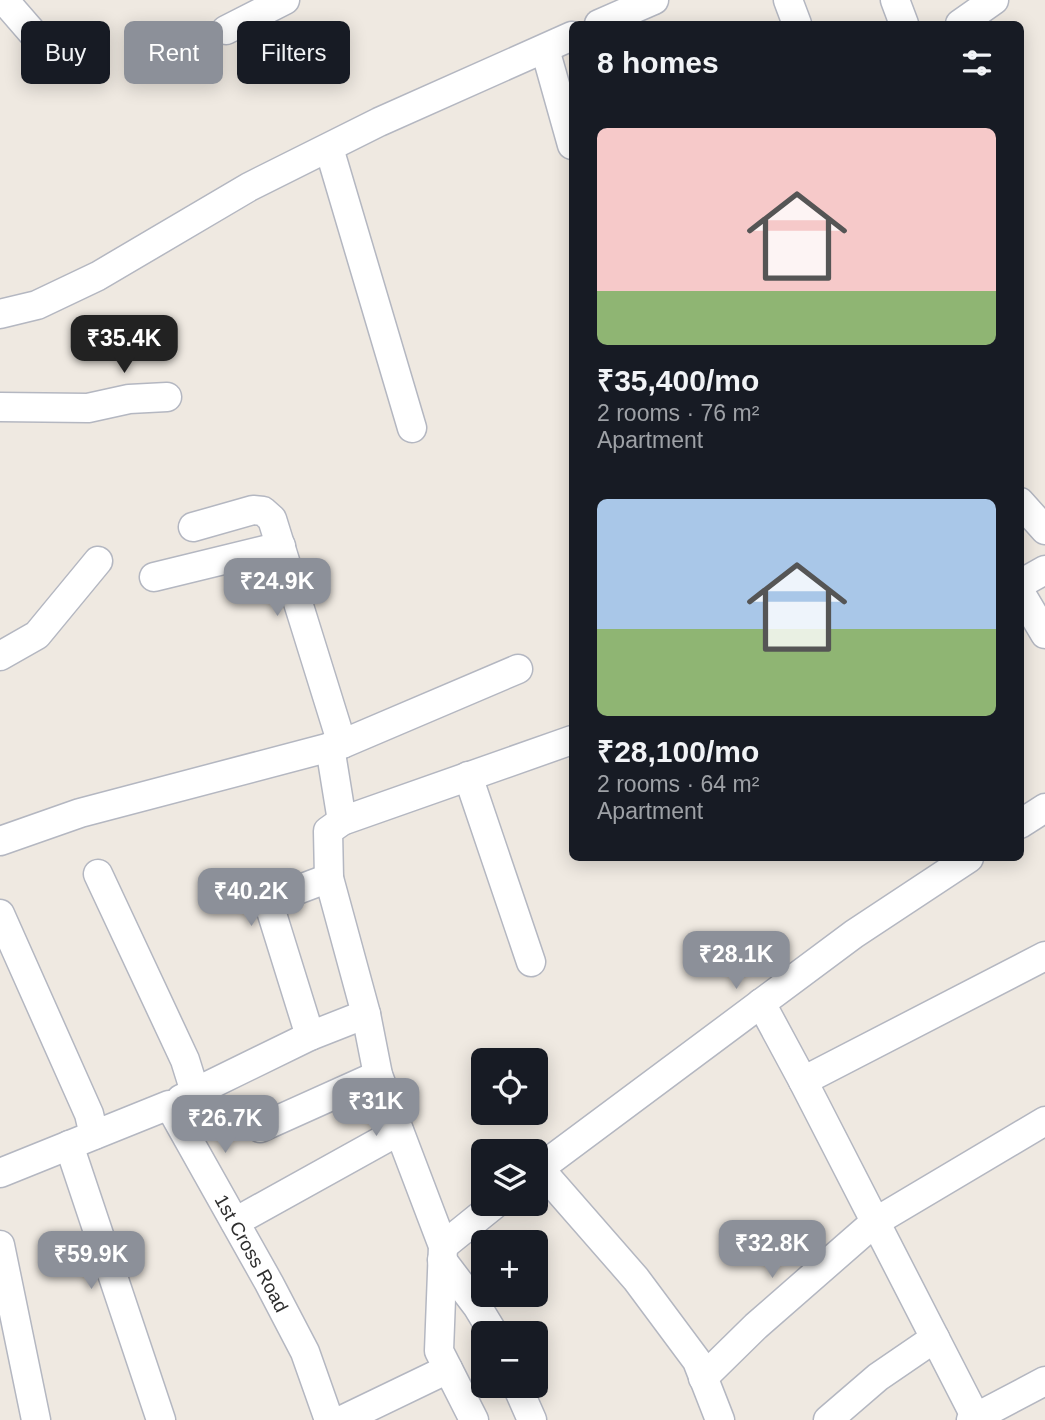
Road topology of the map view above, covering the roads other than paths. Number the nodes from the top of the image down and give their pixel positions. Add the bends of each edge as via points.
1 (4, 0) edge
2 (285, 0) edge
3 (654, 0) edge
4 (788, 0) edge
5 (895, 0) edge
6 (994, 0) edge
7 (22, 21) edge
8 (606, 21) edge
9 (796, 21) edge
10 (903, 21) edge
11 (964, 21) edge
12 (226, 30) dead end
13 (569, 37) edge
14 (545, 49) junction
15 (569, 134) edge
16 (329, 148) junction
17 (0, 314) edge
18 (167, 397) dead end
19 (0, 407) edge
20 (412, 428) dead end
21 (1024, 508) edge
22 (192, 527) dead end
23 (1045, 530) edge
24 (281, 546) junction
25 (98, 561) dead end
26 (1045, 570) edge
27 (154, 577) dead end
28 (1024, 582) edge
29 (1024, 599) edge
30 (1045, 634) edge
31 (0, 656) edge
32 (518, 669) dead end
33 (569, 741) edge
34 (336, 746) junction
35 (468, 776) junction
36 (1045, 808) edge
37 (342, 821) junction
38 (1024, 821) edge
39 (0, 841) edge
40 (964, 861) edge
41 (98, 874) dead end
42 (329, 878) junction
43 (0, 914) edge
44 (1045, 956) edge
45 (531, 962) dead end
46 (761, 1003) junction
47 (366, 1014) junction
48 (310, 1037) junction
49 (378, 1074) junction
50 (803, 1081) junction
51 (195, 1092) junction
52 (169, 1105) junction
53 (1045, 1121) edge
54 (260, 1128) dead end
55 (400, 1131) junction
56 (81, 1140) junction
57 (548, 1162) edge
58 (0, 1173) edge
59 (548, 1182) edge
60 (482, 1216) edge
61 (235, 1222) junction
62 (875, 1222) junction
63 (0, 1245) edge
64 (443, 1253) junction
65 (486, 1321) edge
66 (935, 1338) junction
67 (448, 1369) junction
68 (704, 1378) junction
69 (1045, 1381) edge
70 (522, 1398) edge
71 (975, 1419) edge
72 (36, 1420) edge
73 (161, 1420) edge
74 (329, 1420) edge
75 (342, 1420) edge
76 (474, 1420) edge
77 (532, 1420) edge
78 (720, 1420) edge
79 (828, 1420) edge

1 - 7 street
2 - 12 street
3 - 8 street
4 - 9 street
5 - 10 street
6 - 11 street
13 - 14 street
14 - 15 street
14 - 16 street
16 - 17 street via 249,187 98,275 37,305
16 - 20 street
18 - 19 street via 88,408
21 - 23 street
22 - 24 street via 263,511 272,519
24 - 27 street
24 - 34 street
25 - 31 street via 37,635
26 - 28 street
29 - 30 street
32 - 34 street
33 - 35 street
34 - 37 street
34 - 39 street via 80,813
35 - 37 street
35 - 45 street
36 - 38 street
37 - 42 street via 328,831
40 - 46 street
41 - 51 street via 185,1060
42 - 47 street
42 - 48 street via 268,901
43 - 56 street via 89,1115
44 - 50 street
46 - 50 street
46 - 57 street
47 - 48 street
47 - 49 street
48 - 51 street
49 - 54 street
49 - 55 street
50 - 62 street
51 - 52 street
52 - 56 street
52 - 61 street, 1st Cross Road
53 - 62 street
55 - 61 street
55 - 64 street
56 - 58 street
56 - 73 street
59 - 68 street via 636,1279 697,1361
60 - 64 street
61 - 74 street, 1st Cross Road via 305,1352
62 - 66 street
62 - 68 street
63 - 72 street
64 - 65 street
64 - 67 street via 439,1352
66 - 71 street
66 - 79 street via 878,1377
67 - 75 street
67 - 76 street
68 - 78 street
69 - 71 street
70 - 77 street

